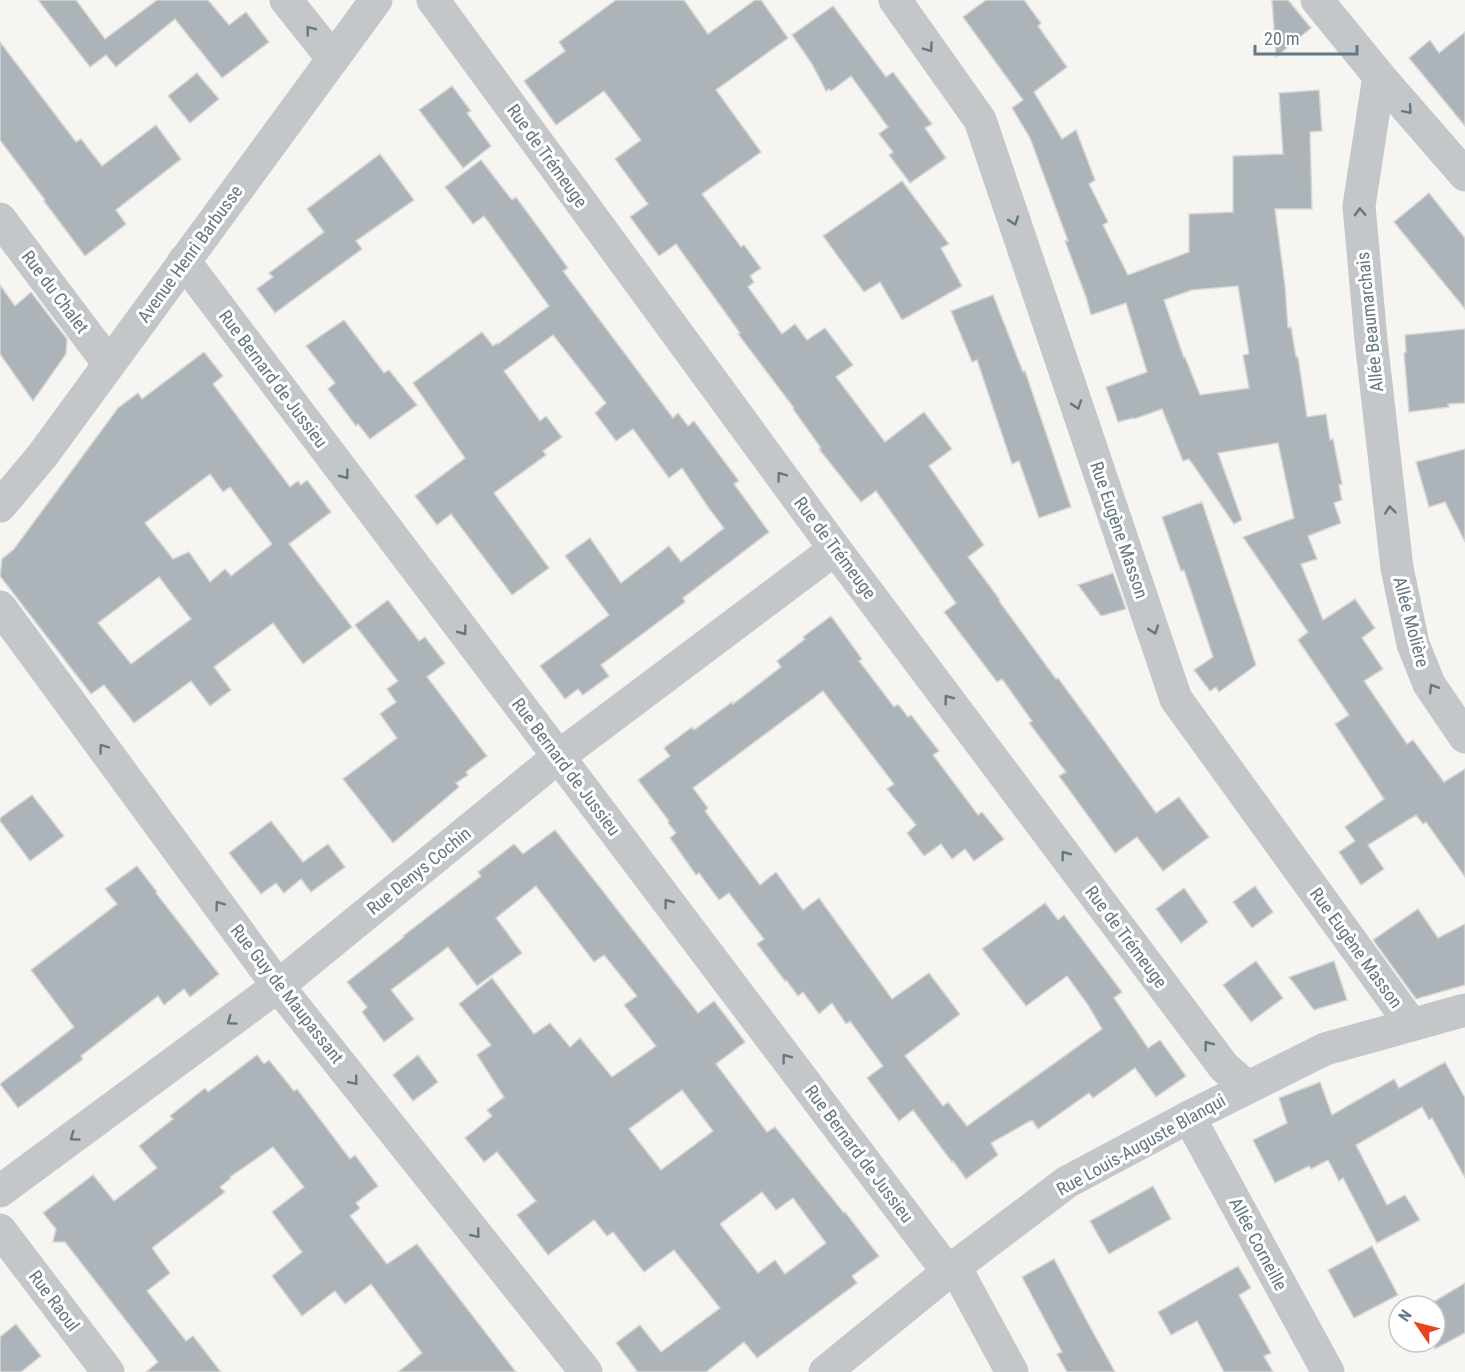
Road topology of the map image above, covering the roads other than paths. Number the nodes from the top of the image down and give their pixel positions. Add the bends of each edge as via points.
1 (286, 0) edge
2 (376, 0) edge
3 (432, 0) edge
4 (895, 0) edge
5 (1317, 0) edge
6 (333, 59) junction
7 (1379, 76) junction
8 (1465, 175) edge
9 (0, 219) edge
10 (183, 261) junction
11 (109, 364) junction
12 (0, 506) edge
13 (835, 549) junction
14 (1396, 568) joint
15 (0, 607) edge
16 (1465, 737) edge
17 (558, 757) junction
18 (278, 986) junction
19 (1462, 1016) edge
20 (1411, 1024) junction
21 (1247, 1087) junction
22 (1189, 1116) junction
23 (0, 1191) edge
24 (0, 1230) edge
25 (951, 1270) junction
26 (108, 1372) edge
27 (586, 1372) edge
28 (825, 1372) edge
29 (1012, 1372) edge
30 (1328, 1372) edge

6 -> 1 street
2 - 6 street, Avenue Henri Barbusse
13 -> 3 street, Rue de Trémeuge
4 -> 20 street, Rue Eugène Masson via 980,120 1176,699
5 - 7 street
6 - 10 street, Avenue Henri Barbusse
7 -> 8 street
14 -> 7 street, Allée Beaumarchais via 1359,206
9 - 11 street, Rue du Chalet
10 - 11 street, Avenue Henri Barbusse
10 -> 17 street, Rue Bernard de Jussieu
11 - 12 street, Avenue Henri Barbusse
13 - 17 street, Rue Denys Cochin
21 -> 13 street, Rue de Trémeuge via 1224,1067
16 -> 14 street, Allée Molière via 1429,684 1413,644
18 -> 15 street, Rue Guy de Maupassant
17 - 18 street, Rue Denys Cochin
25 -> 17 street, Rue Bernard de Jussieu
18 -> 23 street, Rue Denys Cochin
18 -> 27 street, Rue Guy de Maupassant
19 - 20 street, Rue Louis-Auguste Blanqui
20 - 21 street, Rue Louis-Auguste Blanqui via 1325,1049
21 - 22 street, Rue Louis-Auguste Blanqui
22 - 25 street, Rue Louis-Auguste Blanqui via 1068,1182
22 - 30 street, Allée Corneille
24 - 26 street, Rue Raoul
25 - 28 street, Rue Louis-Auguste Blanqui
25 - 29 street, Rue Bernard de Jussieu

